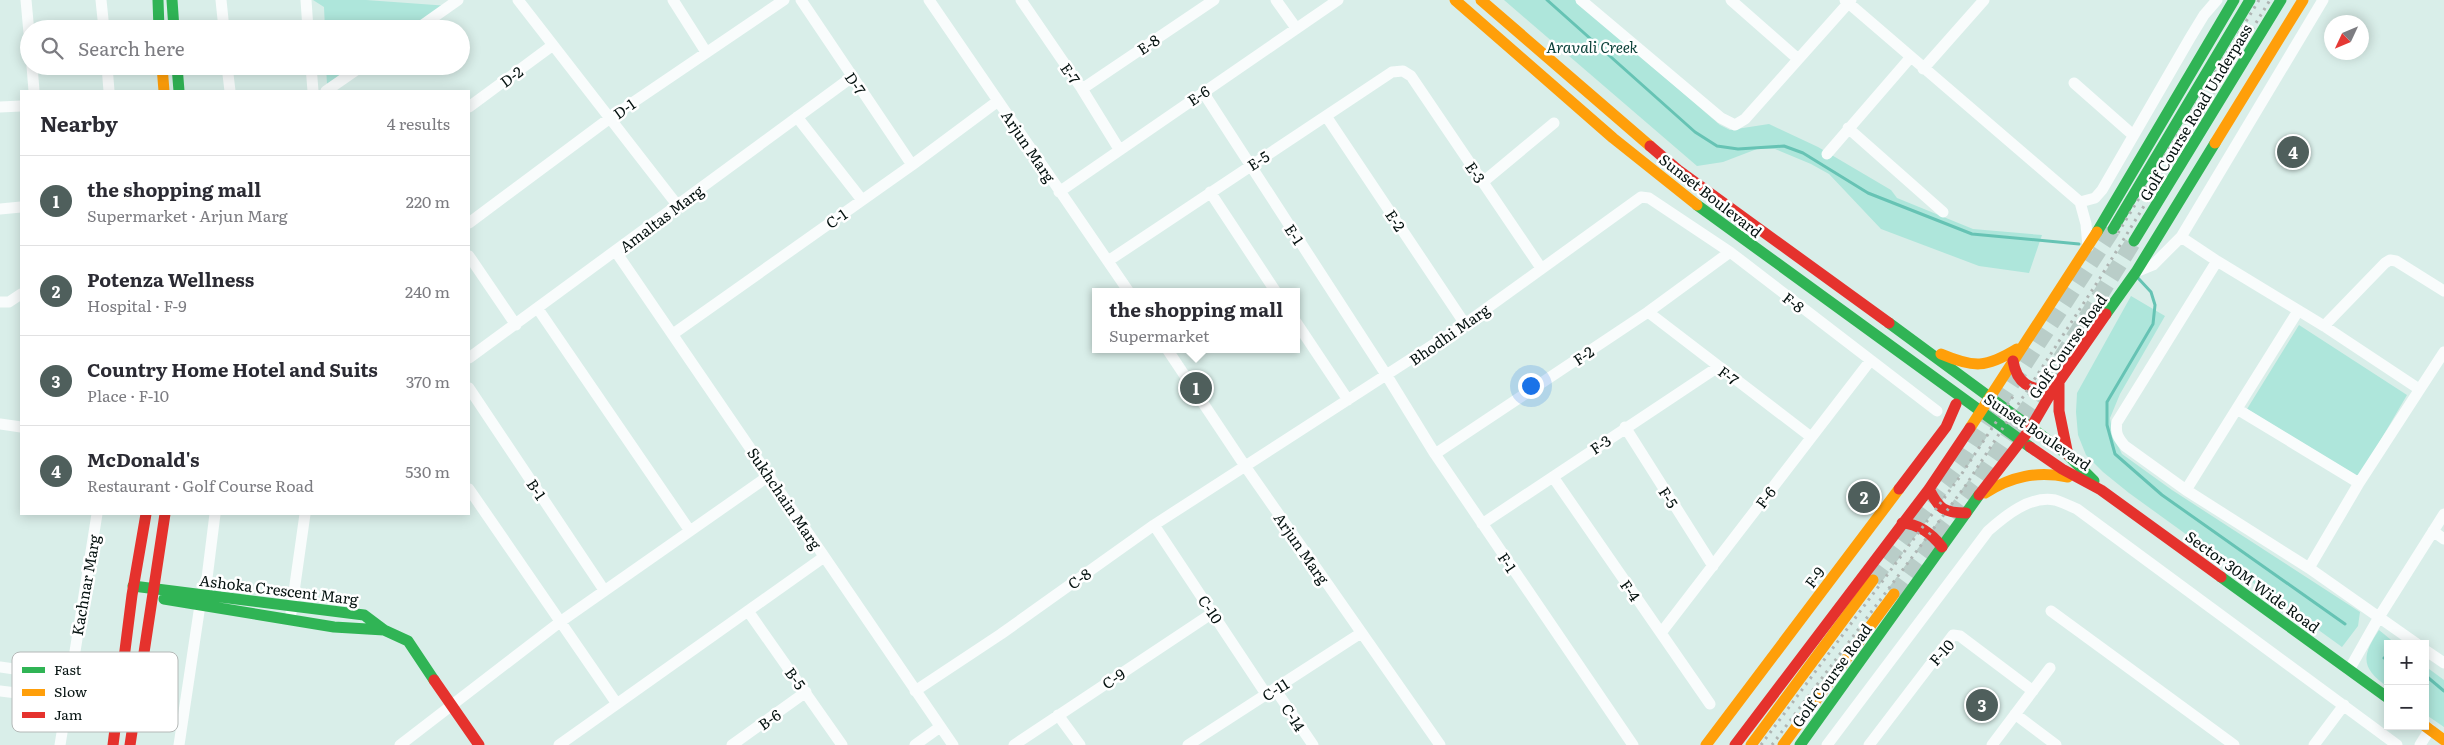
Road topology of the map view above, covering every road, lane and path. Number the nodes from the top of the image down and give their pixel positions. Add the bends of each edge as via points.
1 (26, 0) edge
2 (101, 0) edge
3 (158, 0) edge
4 (172, 0) edge
5 (221, 0) edge
6 (306, 0) edge
7 (458, 0) edge
8 (518, 0) edge
9 (673, 0) edge
10 (784, 0) edge
11 (801, 0) edge
12 (929, 0) edge
13 (1021, 0) edge
14 (1276, 0) edge
15 (1338, 0) edge
16 (1456, 0) edge
17 (1480, 0) edge
18 (1581, 0) edge
19 (1731, 0) edge
20 (1984, 0) edge
21 (2218, 0) edge
22 (2234, 0) edge
23 (2250, 0) edge
24 (2281, 0) edge
25 (2303, 0) edge
26 (2323, 0) edge
27 (1209, 1) edge
28 (1848, 1) edge
29 (1595, 4) edge
30 (28, 20) edge
31 (103, 20) edge
32 (159, 20) edge
33 (173, 20) edge
34 (223, 20) edge
35 (307, 20) edge
36 (430, 20) edge
37 (1296, 28) junction
38 (553, 45) junction
39 (706, 52) junction
40 (1910, 58) junction
41 (1798, 60) junction
42 (1924, 69) junction
43 (33, 75) edge
44 (108, 75) edge
45 (163, 75) edge
46 (178, 75) edge
47 (228, 75) edge
48 (312, 75) edge
49 (349, 75) edge
50 (1412, 76) joint
51 (852, 77) junction
52 (2074, 83) dead end
53 (1082, 88) junction
54 (34, 90) edge
55 (109, 90) edge
56 (164, 90) edge
57 (179, 90) edge
58 (230, 90) edge
59 (313, 90) edge
60 (327, 90) edge
61 (1203, 92) junction
62 (998, 101) junction
63 (470, 105) edge
64 (20, 106) edge
65 (0, 107) edge
66 (1326, 116) junction
67 (797, 117) junction
68 (610, 118) junction
69 (1554, 123) dead end
70 (1848, 128) junction
71 (2133, 135) junction
72 (1119, 149) junction
73 (1827, 154) dead end
74 (912, 165) junction
75 (1250, 165) junction
76 (1483, 182) junction
77 (1060, 192) junction
78 (1210, 192) junction
79 (1649, 198) joint
80 (862, 200) junction
81 (2080, 202) junction
82 (678, 206) junction
83 (20, 207) edge
84 (0, 209) edge
85 (1943, 212) dead end
86 (470, 222) edge
87 (2113, 229) tunnel mouth
88 (1766, 232) junction
89 (2181, 237) junction
90 (2134, 241) tunnel mouth
91 (1754, 247) junction
92 (2088, 248) junction
93 (616, 252) junction
94 (1730, 252) junction
95 (470, 257) edge
96 (1108, 261) junction
97 (2217, 261) junction
98 (1541, 268) junction
99 (2136, 272) junction
100 (1126, 288) edge
101 (1273, 288) edge
102 (2444, 291) edge
103 (20, 295) edge
104 (0, 302) edge
105 (538, 309) junction
106 (2298, 311) junction
107 (1648, 312) junction
108 (1466, 324) junction
109 (516, 325) junction
110 (2324, 326) junction
111 (1300, 328) edge
112 (673, 334) junction
113 (2027, 342) junction
114 (1913, 343) junction
115 (2444, 352) edge
116 (1170, 353) edge
117 (470, 357) edge
118 (2013, 360) junction
119 (1870, 361) junction
120 (1718, 367) junction
121 (1387, 376) junction
122 (2058, 384) junction
123 (470, 389) edge
124 (2419, 389) junction
125 (1950, 390) junction
126 (2051, 393) junction
127 (1989, 398) junction
128 (1348, 400) junction
129 (1956, 404) junction
130 (2237, 409) junction
131 (1981, 410) junction
132 (1937, 411) dead end
133 (0, 424) edge
134 (20, 427) edge
135 (1624, 428) junction
136 (2030, 428) junction
137 (1811, 437) junction
138 (2021, 441) junction
139 (1955, 450) junction
140 (1435, 454) junction
141 (2068, 455) junction
142 (1245, 466) junction
143 (770, 475) junction
144 (1552, 477) junction
145 (2360, 483) junction
146 (1928, 489) junction
147 (2101, 490) junction
148 (2186, 490) junction
149 (470, 491) edge
150 (1973, 503) junction
151 (1966, 513) junction
152 (2444, 514) edge
153 (97, 515) edge
154 (146, 515) edge
155 (165, 515) edge
156 (215, 515) edge
157 (305, 515) edge
158 (1902, 523) junction
159 (1482, 524) junction
160 (1154, 525) junction
161 (690, 531) junction
162 (2433, 531) junction
163 (2444, 539) edge
164 (1942, 547) junction
165 (824, 557) junction
166 (1713, 566) junction
167 (2309, 568) junction
168 (1873, 580) tunnel mouth
169 (133, 590) junction
170 (604, 590) junction
171 (154, 592) junction
172 (1894, 594) tunnel mouth
173 (202, 600) junction
174 (292, 606) junction
175 (748, 611) junction
176 (2051, 611) dead end
177 (1214, 612) junction
178 (2378, 617) junction
179 (289, 620) junction
180 (560, 622) junction
181 (384, 630) junction
182 (1361, 633) junction
183 (1661, 633) junction
184 (2411, 640) edge
185 (74, 652) edge
186 (125, 652) edge
187 (145, 652) edge
188 (2429, 653) edge
189 (2444, 663) edge
190 (2050, 668) dead end
191 (1854, 669) junction
192 (2349, 670) junction
193 (1873, 682) junction
194 (1271, 691) junction
195 (2033, 691) junction
196 (806, 692) junction
197 (915, 692) junction
198 (2384, 695) edge
199 (617, 704) junction
200 (1710, 704) dead end
201 (452, 705) junction
202 (2344, 705) junction
203 (2015, 714) junction
204 (1058, 715) junction
205 (940, 727) junction
206 (2429, 729) edge
207 (2427, 730) edge
208 (62, 732) edge
209 (115, 732) edge
210 (132, 732) edge
211 (2444, 740) edge
212 (1195, 743) edge
213 (60, 745) edge
214 (113, 745) edge
215 (130, 745) edge
216 (179, 745) edge
217 (400, 745) edge
218 (479, 745) edge
219 (559, 745) edge
220 (732, 745) edge
221 (842, 745) edge
222 (915, 745) edge
223 (953, 745) edge
224 (1014, 745) edge
225 (1080, 745) edge
226 (1313, 745) edge
227 (1440, 745) edge
228 (1633, 745) edge
229 (1706, 745) edge
230 (1735, 745) edge
231 (1751, 745) edge
232 (1783, 745) edge
233 (1800, 745) edge
234 (1827, 745) edge
235 (1869, 745) edge
236 (1992, 745) edge
237 (2056, 745) edge
238 (2234, 745) edge
239 (2314, 745) edge
240 (2397, 745) edge
241 (2420, 745) edge

1 - 30 street
2 - 31 street
3 - 32 main road
4 - 33 main road
5 - 34 street
6 - 35 street
7 - 36 street
8 - 38 street
9 - 39 street
10 - 39 street, D-1
11 - 51 street, D-7
12 - 62 street, Arjun Marg
13 - 53 street, E-7
14 - 37 street
15 - 37 street, E-6
16 - 91 main road, Sunset Boulevard via 1617,140
17 - 88 main road, Sunset Boulevard via 1678,170
18 - 29 street
19 - 41 street
20 - 42 street
21 - 71 street via 2204,15
22 - 92 main road
23 - 87 main road, Golf Course Road Underpass
24 - 90 main road, Golf Course Road Underpass
25 - 99 main road, Golf Course Road
26 - 89 street
27 - 53 street, E-8
28 - 40 street
28 - 41 street
29 - 41 street via 1721,118 1735,125 1745,119
37 - 61 street, E-6
38 - 63 street, D-2
38 - 68 street
39 - 68 street, D-1
40 - 42 street
40 - 70 street
42 - 81 street
43 - 54 street
44 - 55 street
45 - 56 main road
46 - 57 main road
47 - 58 street
48 - 59 street
49 - 60 street
50 - 66 street, E-5 via 1403,71 1392,72
50 - 76 street, E-3
51 - 67 street, Amaltas Marg
51 - 74 street, D-7
52 - 71 street
53 - 72 street, E-7
61 - 72 street, E-6
61 - 75 street, E-1
62 - 74 street, C-1
62 - 77 street, Arjun Marg
64 - 65 street
66 - 75 street, E-5
66 - 108 street, E-2
67 - 80 street
67 - 82 street, Amaltas Marg
68 - 82 street
68 - 86 street, D-1
69 - 76 street
70 - 73 street
70 - 85 street
71 - 81 street via 2102,190 2095,198
72 - 77 street, E-6
74 - 80 street, C-1
75 - 78 street, E-5
75 - 121 street, E-1
76 - 98 street, E-3
77 - 96 street, Arjun Marg
78 - 96 street, E-5
78 - 101 street
79 - 94 street, F-8
79 - 98 street, Bhodhi Marg via 1634,200
80 - 112 street, C-1
81 - 92 street
82 - 93 street, Amaltas Marg
83 - 84 street
88 - 91 main road
88 - 114 main road, Sunset Boulevard
89 - 97 street
89 - 99 street via 2153,265
91 - 125 main road, Sunset Boulevard
92 - 113 main road
93 - 105 street, Amaltas Marg
93 - 112 street, Sukhchain Marg
94 - 107 street, F-2
94 - 119 street, F-8
95 - 109 street
96 - 100 street, Arjun Marg
97 - 106 street
97 - 148 street via 2117,422 2118,439
98 - 108 street, Bhodhi Marg
99 - 122 main road, Golf Course Road
102 - 110 street via 2390,260
103 - 104 street via 10,302
105 - 109 street, Amaltas Marg
105 - 161 street
106 - 110 street
106 - 130 street
107 - 120 street, F-7
107 - 140 street, F-2
108 - 121 street, Bhodhi Marg
109 - 117 street, Amaltas Marg
110 - 124 street
111 - 128 street
112 - 143 street, Sukhchain Marg
113 - 114 main road via 1999,361 1981,366 1965,365
113 - 118 main road
114 - 127 main road, Sunset Boulevard
115 - 124 street
116 - 142 street, Arjun Marg
118 - 126 main road via 2019,381 2030,389
118 - 127 main road
119 - 132 street, F-8
119 - 137 street, F-6
120 - 135 street, F-3
120 - 137 street, F-7
121 - 128 street, Bhodhi Marg
121 - 140 street, F-1
122 - 126 main road, Golf Course Road
122 - 141 main road via 2059,411
123 - 170 street, B-1
124 - 145 street
125 - 129 main road
125 - 131 main road, Sunset Boulevard
126 - 136 main road, Golf Course Road
127 - 131 main road
127 - 136 main road, Sunset Boulevard
128 - 142 street, Bhodhi Marg
129 - 139 main road via 1959,422
129 - 229 main road, F-9 via 1946,426
130 - 145 street
130 - 148 street
131 - 138 main road, Sunset Boulevard
131 - 139 main road
133 - 134 street
135 - 144 street, F-3
135 - 166 street, F-5
136 - 138 main road, Golf Course Road
136 - 141 main road, Sunset Boulevard
137 - 166 street, F-6
138 - 147 main road, Sunset Boulevard
138 - 150 main road, Golf Course Road
139 - 146 main road
140 - 159 street, F-1
141 - 147 main road, Sunset Boulevard
142 - 160 street, C-8
142 - 182 street, Arjun Marg
143 - 161 street
143 - 165 street, Sukhchain Marg
144 - 159 street, F-3
144 - 183 street, F-4
145 - 167 street
146 - 151 main road via 1936,503 1949,513
146 - 158 main road
147 - 150 main road via 2050,472 2024,474 2000,484
147 - 192 main road, Sector 30M Wide Road
148 - 167 street
149 - 180 street
150 - 151 main road, Golf Course Road
151 - 164 main road, Golf Course Road
152 - 162 street
153 - 185 street, Kachnar Marg
154 - 169 main road
155 - 171 main road
156 - 173 street
157 - 174 street
158 - 164 main road via 1910,523 1938,540
158 - 230 main road
159 - 228 street, F-1
160 - 177 street, C-10
160 - 197 street, C-8
161 - 170 street
162 - 163 street
162 - 178 street
164 - 191 main road, Golf Course Road
165 - 175 street
165 - 197 street, Sukhchain Marg
166 - 183 street, F-6
167 - 178 street
168 - 231 main road
169 - 171 main road, Ashoka Crescent Marg
169 - 186 main road
170 - 180 street
171 - 173 main road, Ashoka Crescent Marg
171 - 187 main road
172 - 232 main road
173 - 174 main road, Ashoka Crescent Marg
173 - 179 main road
173 - 216 street
174 - 179 street
174 - 181 main road, Ashoka Crescent Marg via 359,613
175 - 196 street, B-5
175 - 199 street
176 - 238 street
177 - 194 street, C-10
177 - 204 street, C-9
178 - 184 street
178 - 192 street
179 - 181 main road via 354,630
180 - 199 street
180 - 201 street
181 - 201 main road, Ashoka Crescent Marg via 408,641
182 - 194 street, C-11
182 - 227 street, Arjun Marg
183 - 200 street, F-4
188 - 189 street
190 - 195 street
191 - 193 street
191 - 233 main road, Golf Course Road
192 - 198 main road, Sector 30M Wide Road
193 - 202 street via 1988,531 2001,519 2032,501 2054,500 2077,509
193 - 234 street
194 - 212 street, C-11
194 - 226 street, C-14
195 - 203 street
195 - 235 street, F-10 via 1960,636 1953,635
196 - 220 street, B-6
196 - 221 street, B-5
197 - 205 street, Sukhchain Marg
199 - 219 street
201 - 217 street
201 - 218 main road, Ashoka Crescent Marg
202 - 239 street
202 - 240 street
203 - 236 street
203 - 237 street
204 - 224 street, C-9
204 - 225 street
205 - 222 street
205 - 223 street, Sukhchain Marg
206 - 211 main road
207 - 241 street
208 - 213 street, Kachnar Marg
209 - 214 main road
210 - 215 main road

